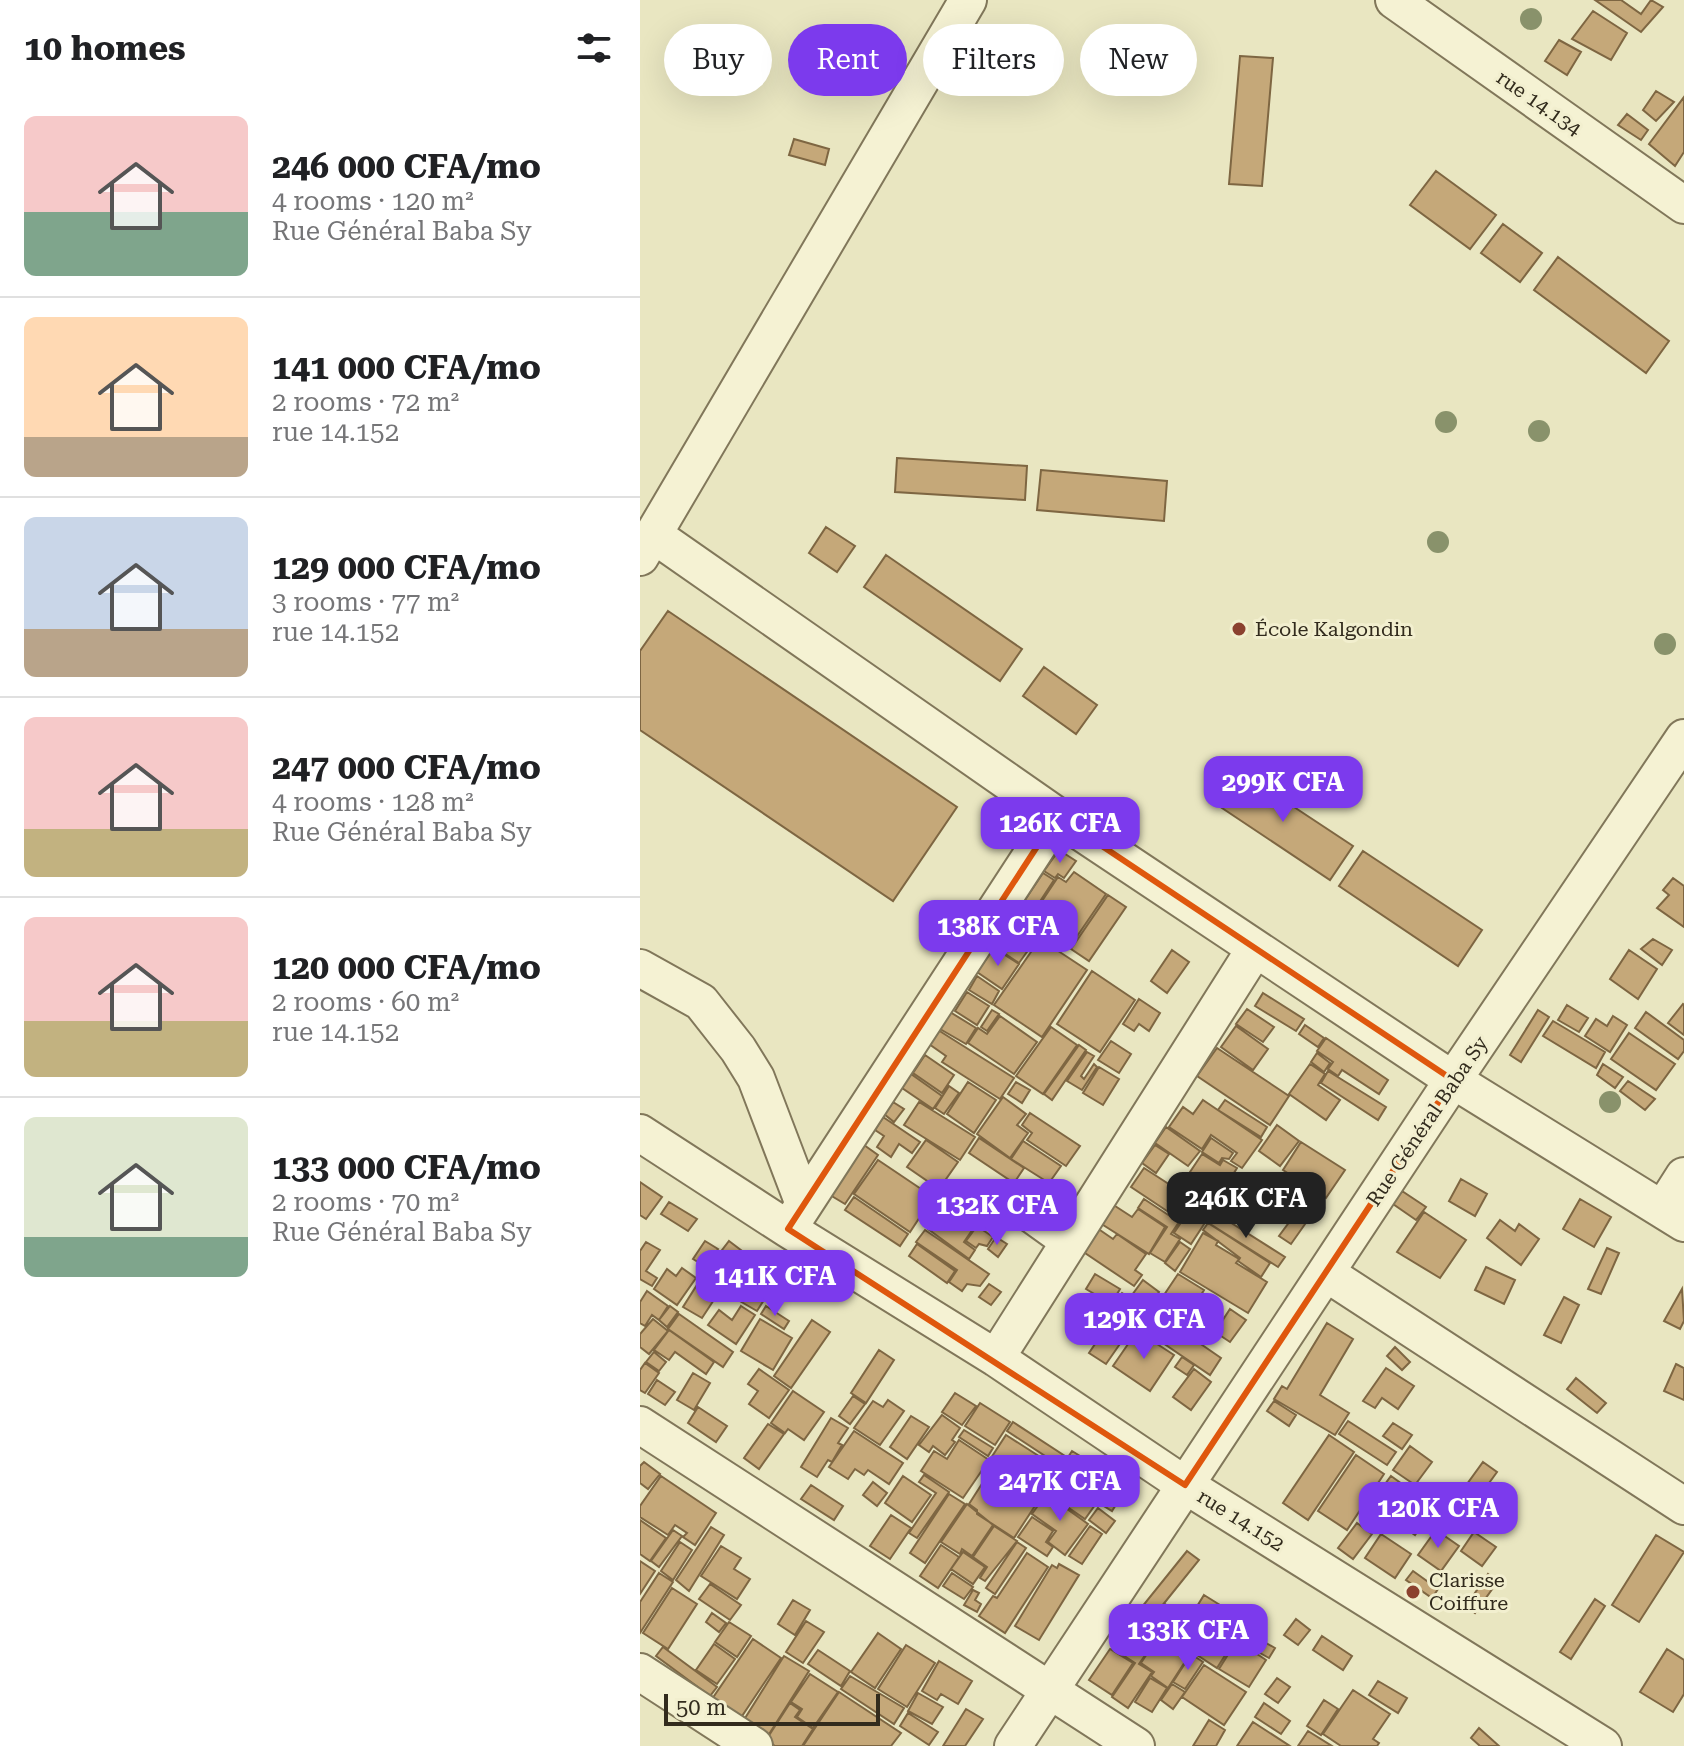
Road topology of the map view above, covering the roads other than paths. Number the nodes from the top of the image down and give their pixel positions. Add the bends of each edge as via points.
1 (968, 0) edge
2 (1394, 0) edge
3 (1684, 205) edge
4 (647, 546) edge
5 (1684, 738) edge
6 (1057, 816) junction
7 (1255, 949) junction
8 (640, 968) edge
9 (1453, 1080) junction
10 (640, 1133) edge
11 (1684, 1176) edge
12 (1026, 1210) dead end
13 (1674, 1216) edge
14 (796, 1217) junction
15 (1069, 1241) junction
16 (1326, 1273) junction
17 (996, 1358) junction
18 (640, 1425) edge
19 (1185, 1485) junction
20 (1684, 1506) edge
21 (640, 1672) edge
22 (1050, 1691) junction
23 (1591, 1743) edge
24 (754, 1746) edge
25 (1013, 1746) edge
26 (1136, 1746) edge

1 - 4 street
2 - 3 street, rue 14.134
4 - 6 street
5 - 9 street, Rue Général Baba Sy
6 - 7 street
6 - 14 street
7 - 9 street
7 - 15 street
8 - 14 street via 701,1002 738,1049 756,1078
9 - 13 street
9 - 16 street, Rue Général Baba Sy
10 - 14 street, rue 14.152
11 - 13 street
12 - 15 street
14 - 17 street, rue 14.152
15 - 17 street
16 - 19 street, Rue Général Baba Sy
16 - 20 street
17 - 19 street, rue 14.152
18 - 22 street
19 - 22 street, Rue Général Baba Sy
19 - 23 street, rue 14.152
21 - 24 street
22 - 25 street, Rue Général Baba Sy
22 - 26 street

